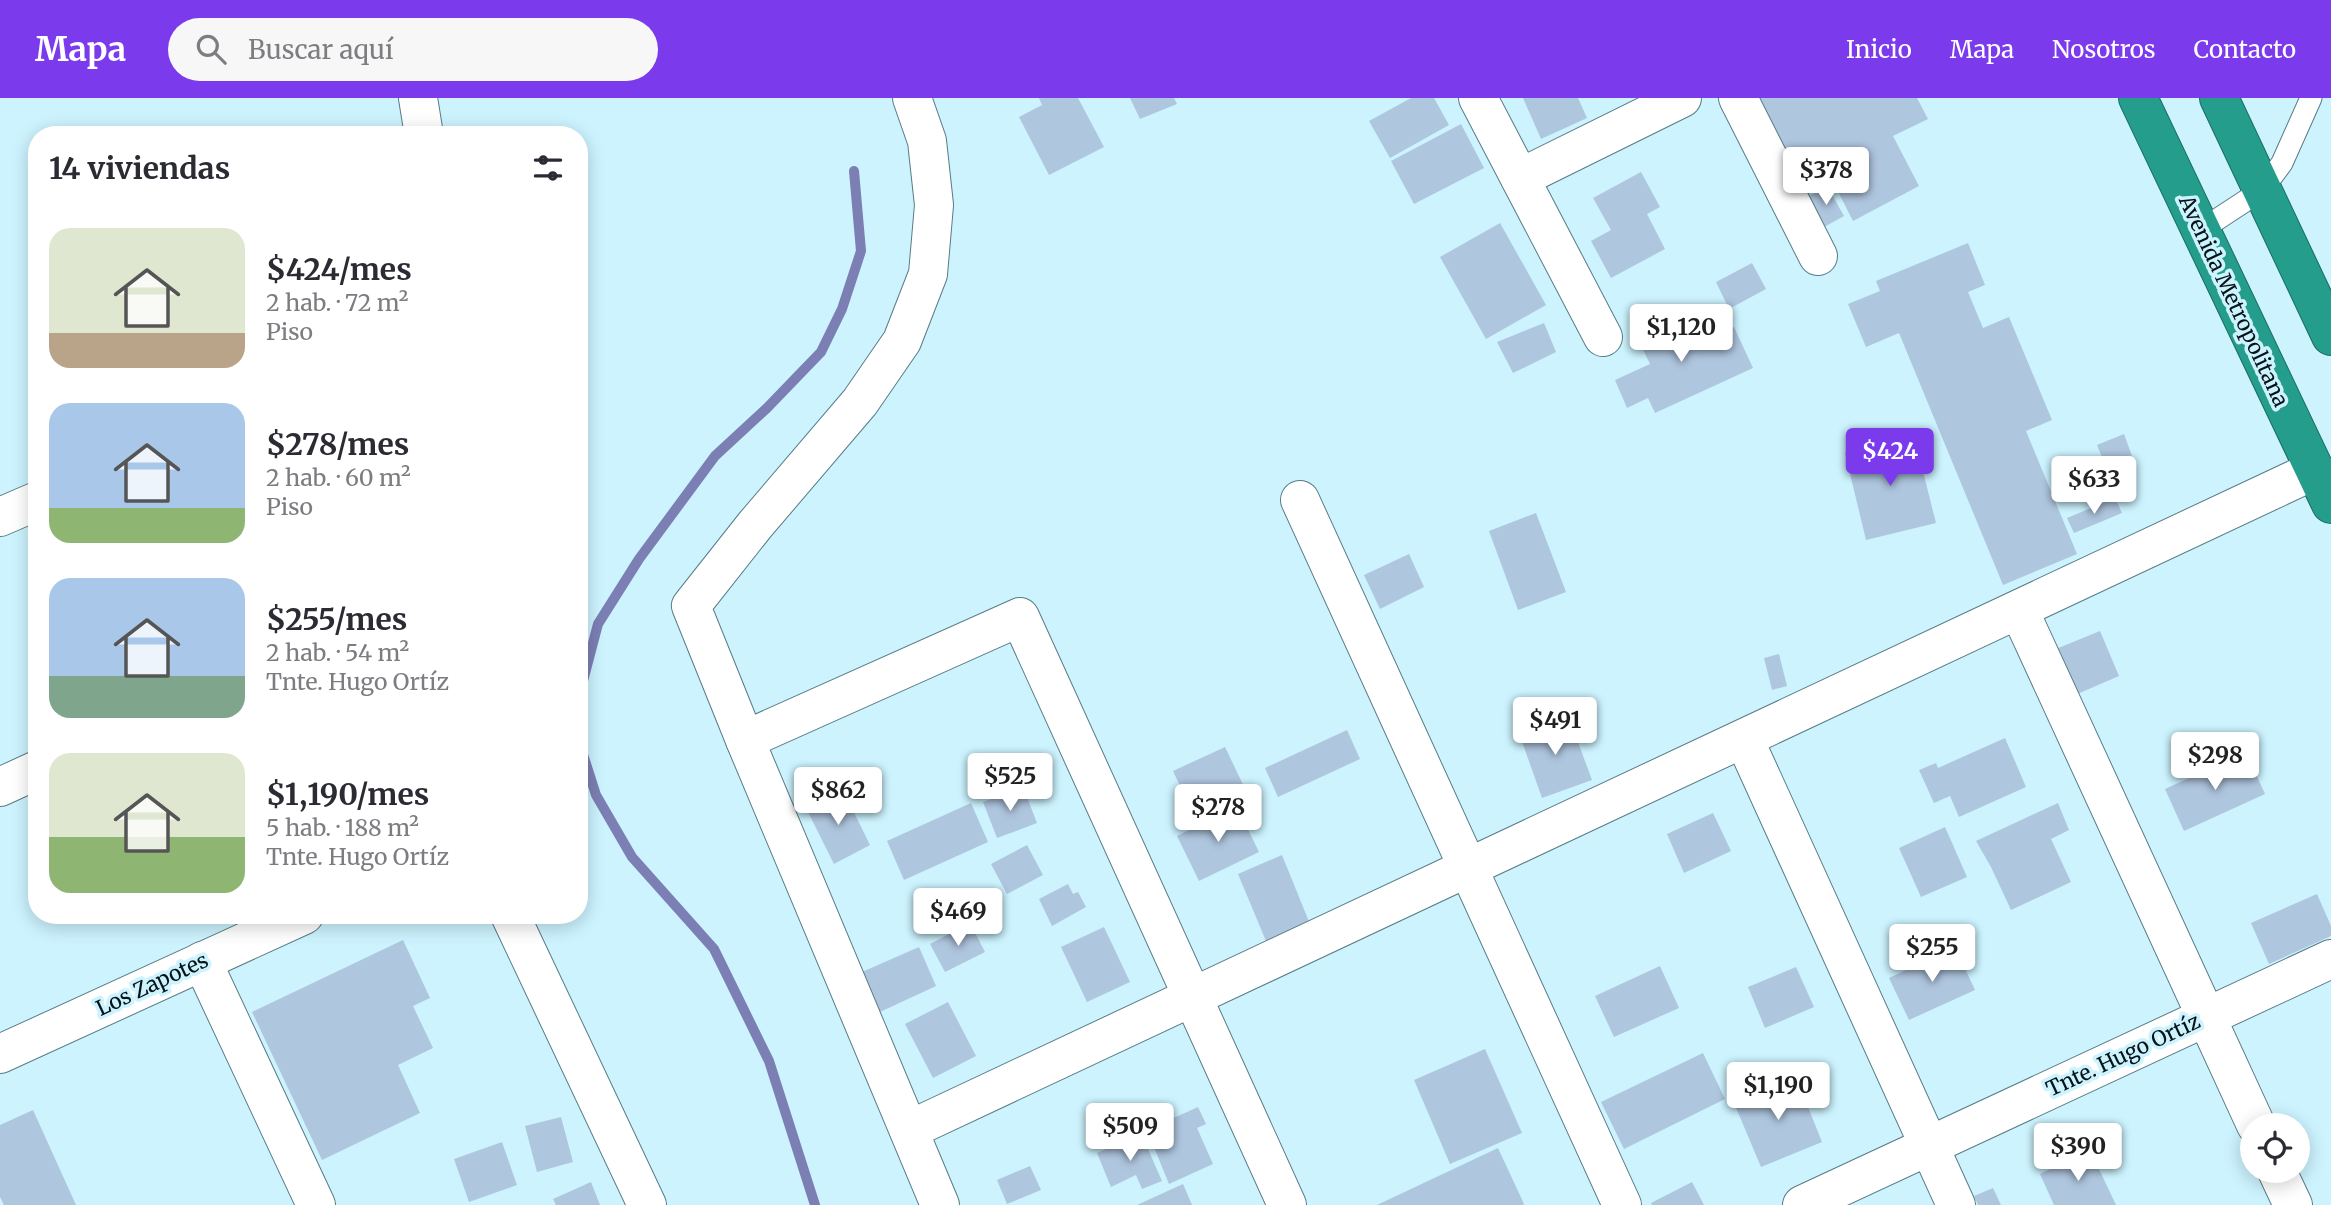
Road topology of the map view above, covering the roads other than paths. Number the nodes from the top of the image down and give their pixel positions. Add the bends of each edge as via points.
1 (418, 98) edge
2 (912, 98) edge
3 (1478, 98) edge
4 (1682, 98) edge
5 (1738, 98) edge
6 (2138, 98) edge
7 (2219, 98) edge
8 (2311, 98) edge
9 (423, 126) edge
10 (1520, 178) junction
11 (2262, 190) junction
12 (2201, 230) junction
13 (1818, 256) dead end
14 (2331, 336) edge
15 (1603, 337) dead end
16 (2315, 470) junction
17 (1300, 500) dead end
18 (2331, 504) edge
19 (28, 505) edge
20 (0, 517) edge
21 (2019, 610) junction
22 (1744, 738) junction
23 (745, 740) junction
24 (28, 774) edge
25 (0, 787) edge
26 (1466, 867) junction
27 (284, 924) edge
28 (514, 924) edge
29 (2331, 959) edge
30 (202, 961) junction
31 (1190, 996) junction
32 (2206, 1016) junction
33 (0, 1054) edge
34 (2250, 1113) edge
35 (909, 1130) junction
36 (1928, 1144) junction
37 (2283, 1183) edge
38 (316, 1205) edge
39 (647, 1205) edge
40 (940, 1205) edge
41 (1287, 1205) edge
42 (1622, 1205) edge
43 (1802, 1205) edge
44 (1956, 1205) edge
45 (2293, 1205) edge

1 - 9 street
2 - 23 street via 927,141 934,205 928,274 902,341 860,402 691,606
3 - 10 street
4 - 10 street
5 - 13 street
6 - 12 highway, Avenida Metropolitana
7 - 11 highway
8 - 11 lane via 2282,163
10 - 15 street
11 - 12 lane
11 - 14 highway
12 - 16 highway, Avenida Metropolitana
16 - 18 highway, Avenida Metropolitana
16 - 21 street
17 - 26 street
19 - 20 street
21 - 22 street
21 - 32 street
22 - 26 street
22 - 36 street
23 - 31 street via 1020,617
23 - 35 street
24 - 25 street
26 - 31 street
26 - 42 street
27 - 30 street, Los Zapotes
28 - 39 street
29 - 32 street, Tnte. Hugo Ortíz
30 - 33 street, Los Zapotes
30 - 38 street
31 - 35 street
31 - 41 street
32 - 34 street
32 - 36 street, Tnte. Hugo Ortíz
35 - 40 street
36 - 43 street, Tnte. Hugo Ortíz
36 - 44 street
37 - 45 street

